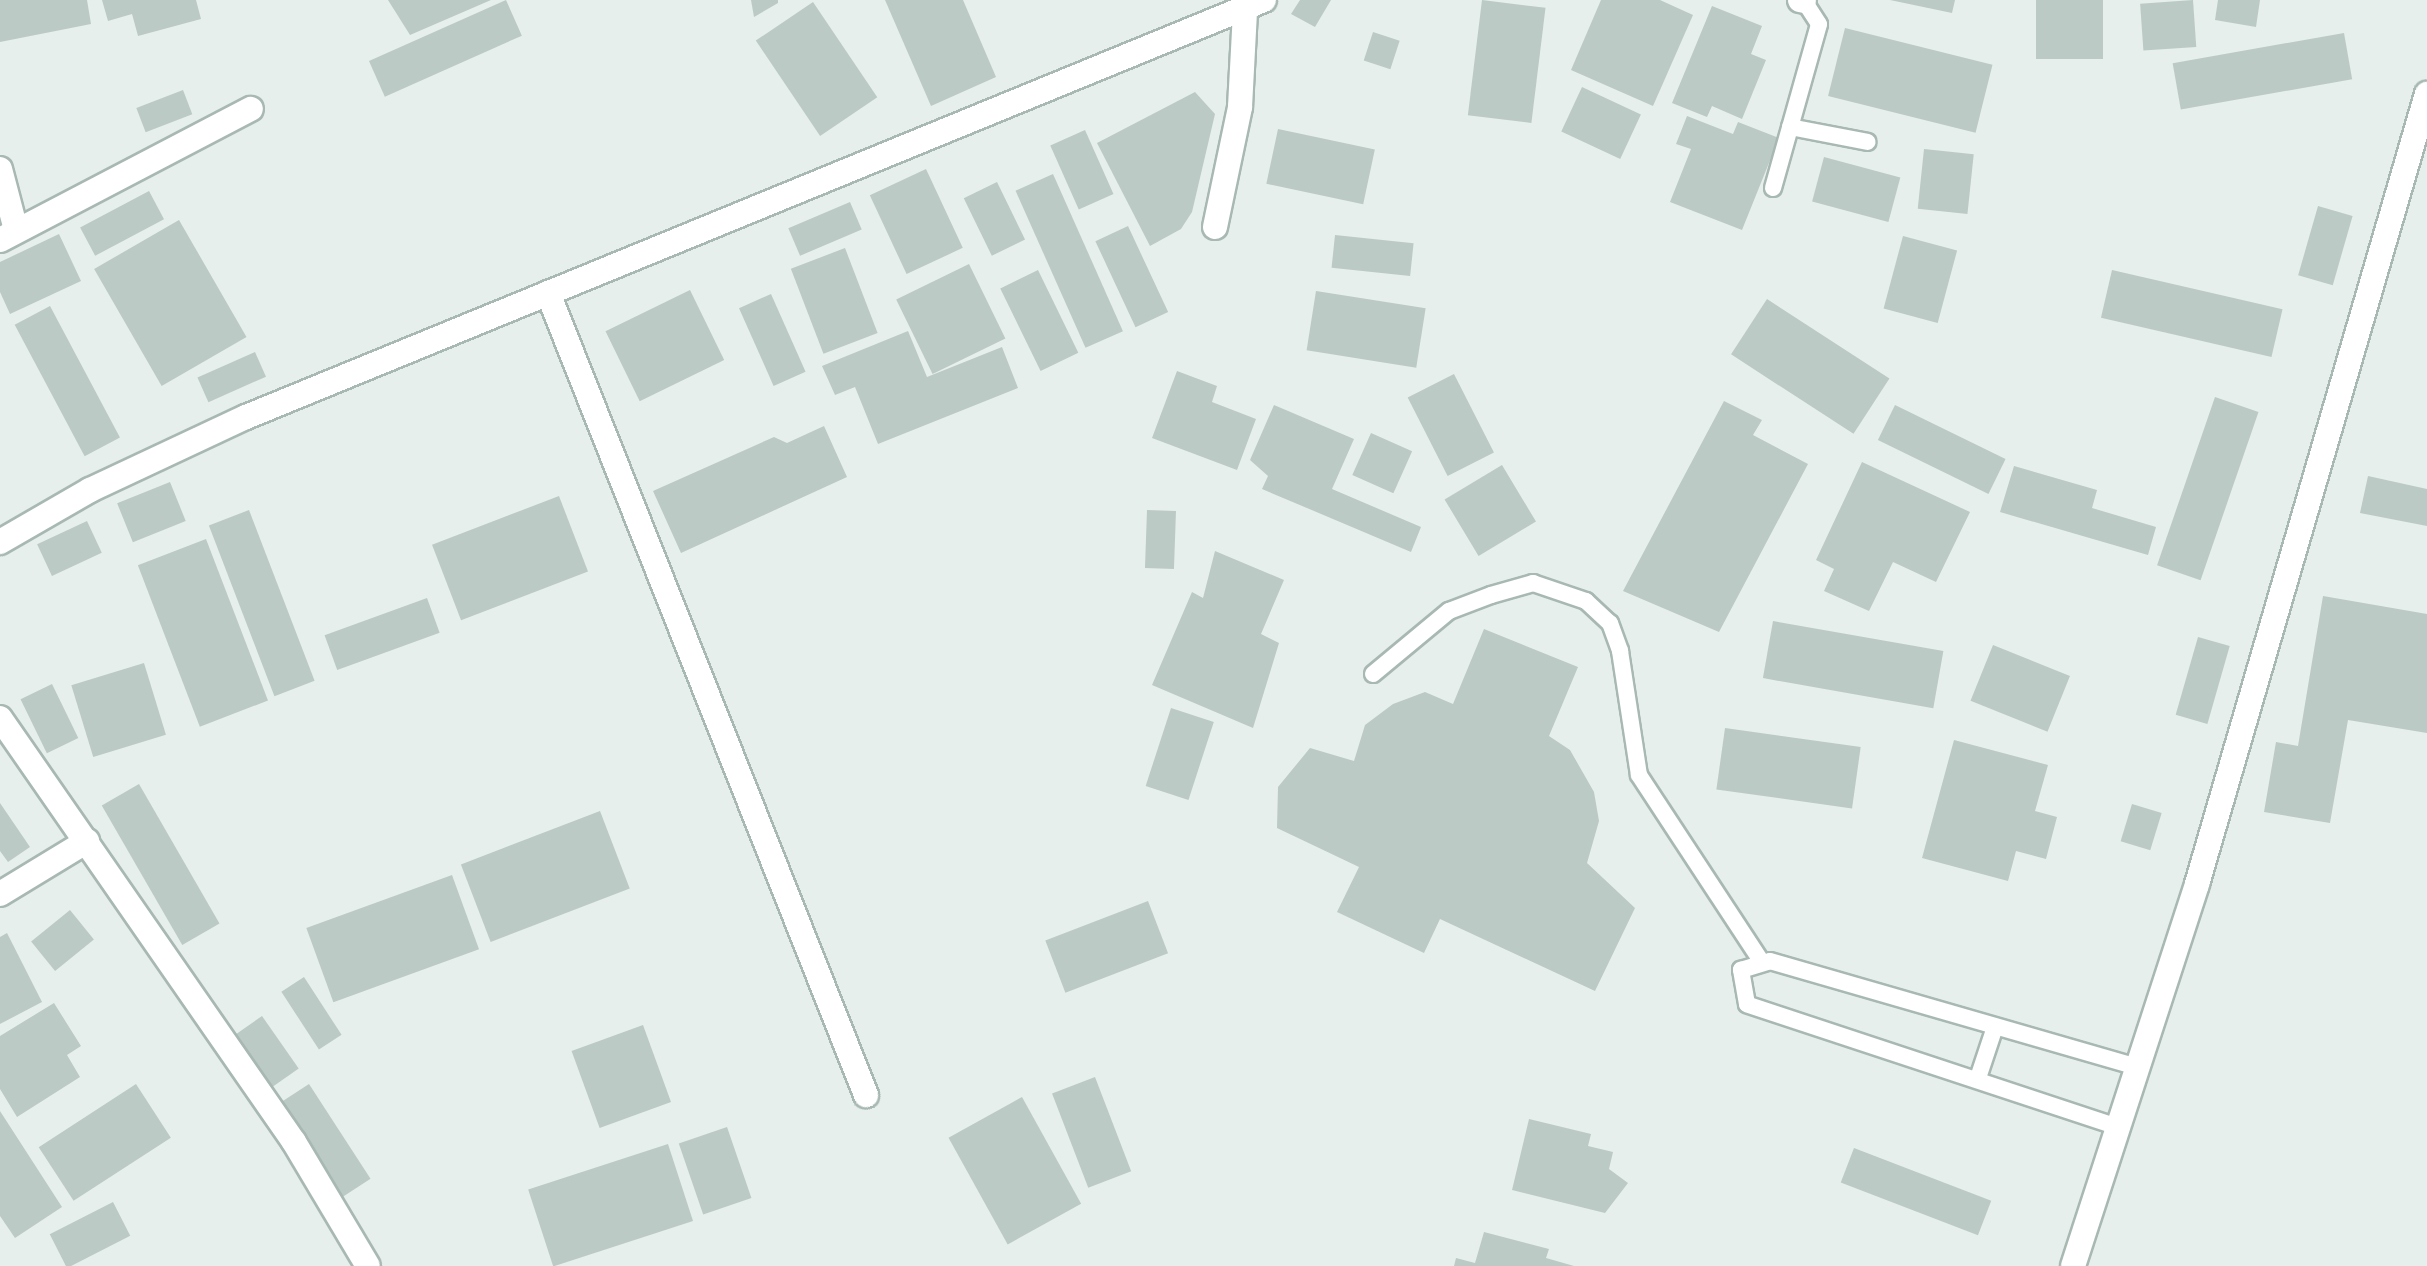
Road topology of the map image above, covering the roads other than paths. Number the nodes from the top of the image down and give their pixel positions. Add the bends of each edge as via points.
1 (1802, 0) edge
2 (1255, 5) edge
3 (2427, 94) edge
4 (251, 109) dead end
5 (1790, 127) junction
6 (1868, 142) dead end
7 (0, 169) edge
8 (1773, 188) dead end
9 (1215, 227) dead end
10 (8, 235) edge
11 (548, 293) junction
12 (0, 542) edge
13 (1373, 674) dead end
14 (0, 718) edge
15 (87, 841) junction
16 (0, 894) edge
17 (1760, 959) junction
18 (1995, 1027) junction
19 (2140, 1068) junction
20 (1978, 1078) junction
21 (866, 1095) dead end
22 (2121, 1128) junction
23 (368, 1266) edge
24 (2073, 1266) edge

1 - 5 lane via 1819,24
2 - 9 street
2 - 11 street
3 - 19 street
4 - 10 street
5 - 6 lane
5 - 8 lane
7 - 10 street
11 - 12 street via 246,417 90,490
11 - 21 street
13 - 17 lane via 1449,611 1491,595 1533,583 1586,601 1610,623 1620,651 1639,775
14 - 15 street
15 - 16 street
15 - 23 street via 294,1142
17 - 18 lane
17 - 20 lane via 1741,970 1747,1004
18 - 19 lane
18 - 20 lane
19 - 22 street
20 - 22 lane
22 - 24 street

